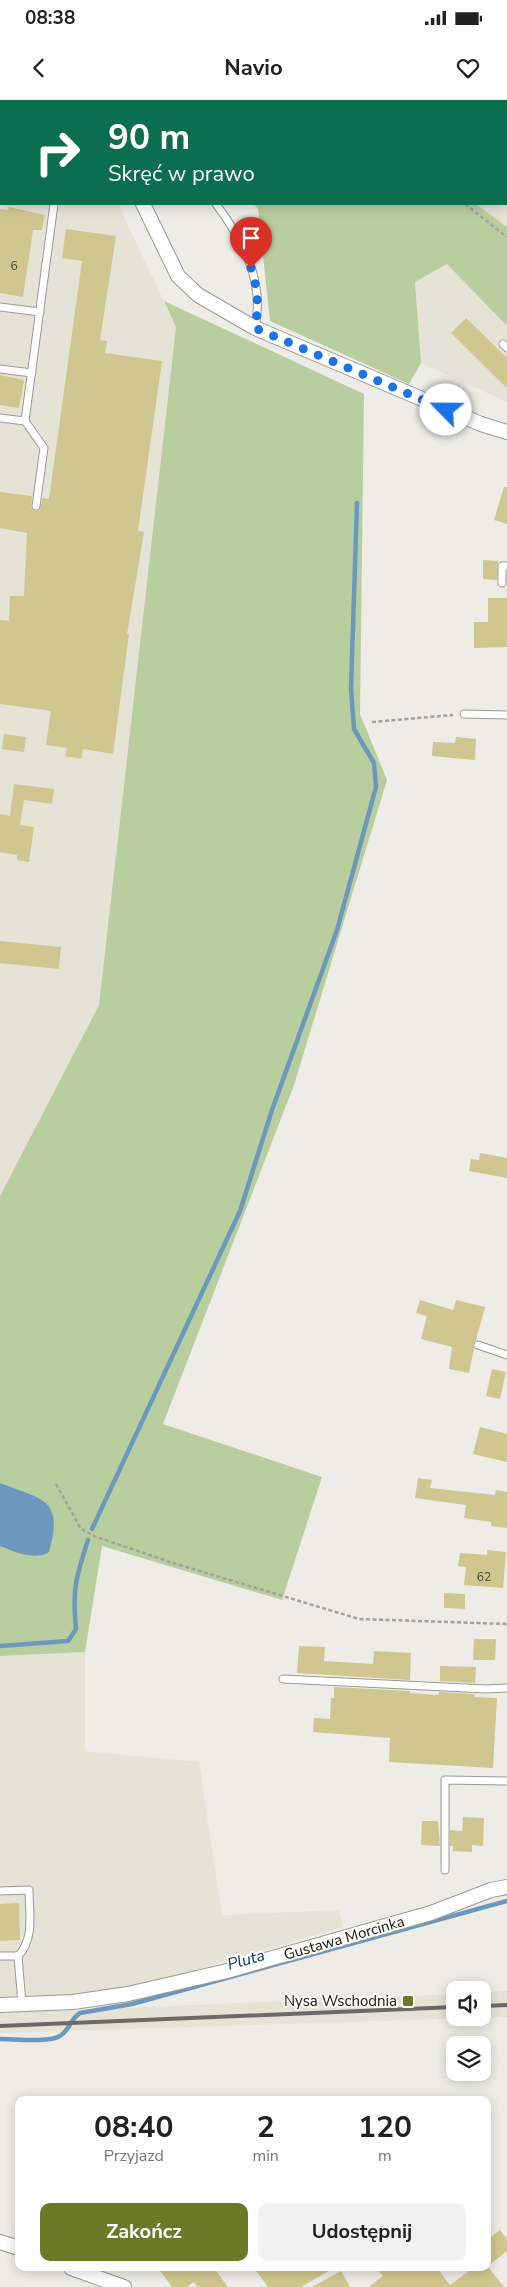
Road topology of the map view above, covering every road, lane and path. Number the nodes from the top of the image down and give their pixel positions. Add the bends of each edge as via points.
1 (54, 205) edge
2 (143, 205) edge
3 (217, 205) edge
4 (466, 205) edge
5 (507, 237) edge
6 (0, 307) edge
7 (40, 312) junction
8 (255, 328) junction
9 (0, 369) edge
10 (32, 372) junction
11 (0, 418) edge
12 (25, 421) junction
13 (507, 432) edge
14 (36, 506) dead end
15 (507, 566) edge
16 (502, 583) dead end
17 (464, 714) joint
18 (507, 715) edge
19 (372, 722) dead end
20 (478, 1345) dead end
21 (507, 1355) edge
22 (56, 1484) dead end
23 (507, 1624) edge
24 (282, 1679) dead end
25 (507, 1688) edge
26 (507, 1781) edge
27 (445, 1870) dead end
28 (507, 1887) edge
29 (0, 1891) edge
30 (0, 1956) edge
31 (18, 1956) junction
32 (22, 2004) junction
33 (0, 2005) edge
34 (0, 2242) edge
35 (15, 2247) edge
36 (79, 2271) edge
37 (124, 2287) edge

1 - 7 lane
2 - 8 street via 178,276 198,295
3 - 8 lane via 232,226 256,283 259,309
4 - 5 path
6 - 7 lane
7 - 10 lane
8 - 13 street via 481,424
9 - 10 lane
10 - 12 lane
11 - 12 lane
12 - 14 lane via 44,448
15 - 16 lane via 502,566
17 - 18 lane
17 - 19 path
20 - 21 lane
22 - 23 path via 81,1529 170,1562 359,1619
24 - 25 lane
26 - 27 lane via 444,1780
28 - 32 street, Gustawa Morcinka via 490,1890 431,1913 172,1984 74,2002
29 - 31 lane via 28,1890 30,1938
30 - 31 lane
31 - 32 lane
32 - 33 street, Gustawa Morcinka
34 - 35 street
36 - 37 street

